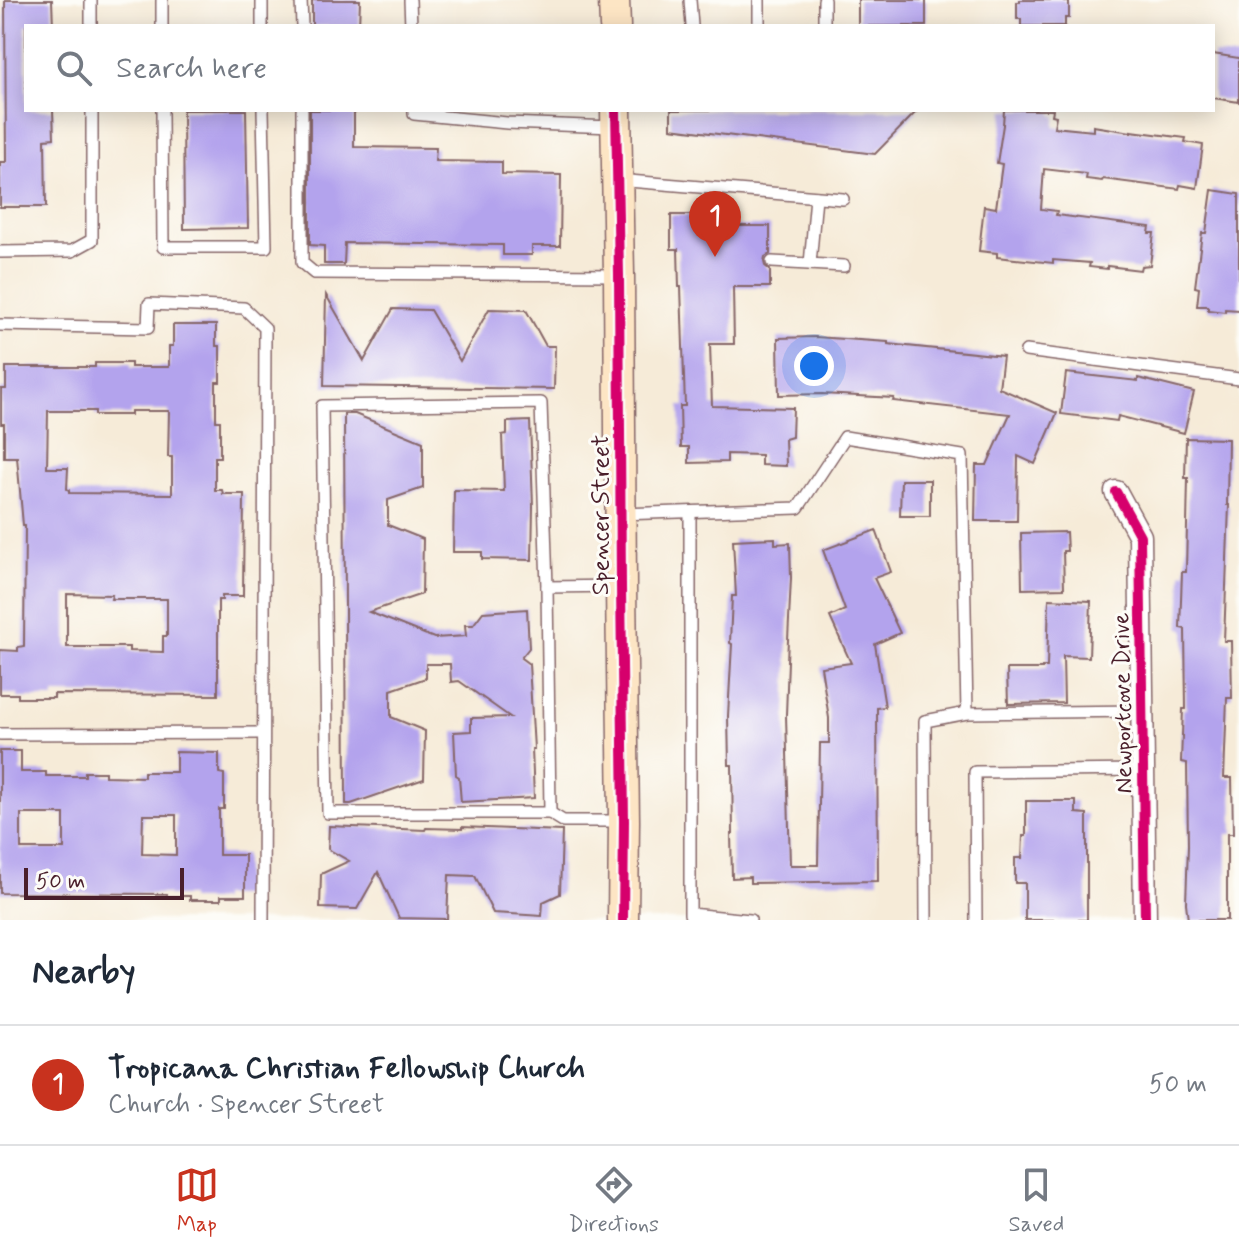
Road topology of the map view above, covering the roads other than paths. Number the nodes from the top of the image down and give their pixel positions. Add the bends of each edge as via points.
1 (91, 0) edge
2 (162, 0) edge
3 (262, 0) edge
4 (301, 0) edge
5 (410, 0) edge
6 (614, 0) edge
7 (690, 0) edge
8 (759, 0) edge
9 (824, 0) edge
10 (91, 24) edge
11 (162, 24) edge
12 (262, 24) edge
13 (302, 24) edge
14 (411, 24) edge
15 (615, 24) edge
16 (692, 24) edge
17 (759, 24) edge
18 (824, 24) edge
19 (92, 112) edge
20 (162, 112) edge
21 (263, 112) edge
22 (302, 112) edge
23 (414, 112) edge
24 (616, 119) edge
25 (617, 180) junction
26 (816, 197) junction
27 (843, 199) dead end
28 (0, 252) edge
29 (772, 262) dead end
30 (810, 264) junction
31 (844, 266) dead end
32 (619, 275) junction
33 (0, 325) edge
34 (1026, 351) dead end
35 (1239, 379) edge
36 (1116, 492) dead end
37 (690, 512) junction
38 (620, 514) junction
39 (621, 586) junction
40 (547, 587) junction
41 (1142, 711) junction
42 (967, 713) junction
43 (263, 733) junction
44 (0, 734) edge
45 (1143, 770) junction
46 (550, 813) junction
47 (624, 821) junction
48 (263, 920) edge
49 (623, 920) edge
50 (750, 920) edge
51 (926, 920) edge
52 (976, 920) edge
53 (1145, 920) edge

1 - 10 lane
2 - 11 lane
3 - 12 lane
4 - 13 lane
5 - 14 lane
6 - 15 street
7 - 16 lane
8 - 17 lane
9 - 18 lane
19 - 28 lane via 92,240 72,251
20 - 21 lane via 163,247 266,247
22 - 32 lane via 302,263 314,273
23 - 24 lane via 495,122
24 - 25 street, Spencer Street
25 - 26 lane
25 - 32 street, Spencer Street
26 - 27 lane
26 - 30 lane
29 - 30 lane
30 - 31 lane
32 - 38 street, Spencer Street
33 - 43 lane via 148,328 149,304 244,308 265,328
34 - 35 lane
36 - 41 street, Newportcove Drive via 1140,536
37 - 38 lane
37 - 42 lane via 798,508 845,437 962,456
37 - 50 lane via 690,914
38 - 39 street, Spencer Street
39 - 40 lane
39 - 47 street, Spencer Street
40 - 46 lane
40 - 46 lane via 541,403 322,406 328,813
41 - 42 lane
41 - 45 street, Newportcove Drive
42 - 51 lane via 925,721
43 - 44 lane
43 - 48 lane
45 - 52 lane via 975,772
45 - 53 street, Newportcove Drive
46 - 47 lane via 563,821
47 - 49 street, Spencer Street

